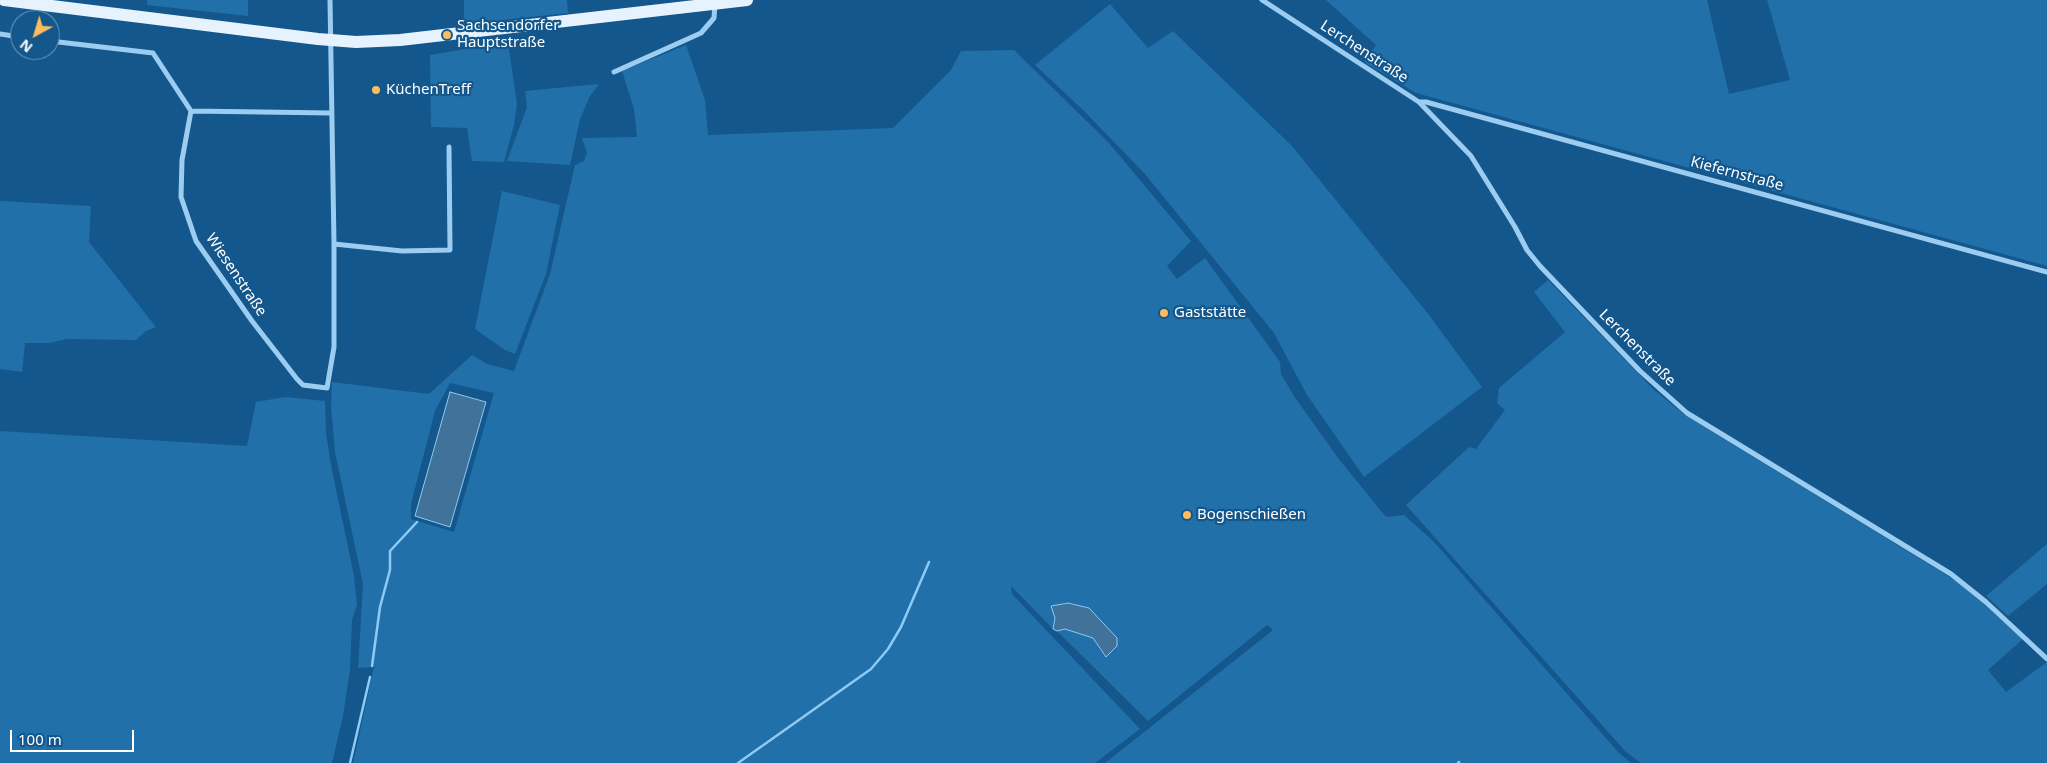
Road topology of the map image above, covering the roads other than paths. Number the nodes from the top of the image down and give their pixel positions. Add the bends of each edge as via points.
1 (4, 0) edge
2 (330, 0) edge
3 (747, 0) edge
4 (1262, 0) edge
5 (714, 4) junction
6 (330, 40) junction
7 (60, 42) edge
8 (614, 72) dead end
9 (1420, 102) junction
10 (191, 111) junction
11 (331, 113) junction
12 (449, 147) dead end
13 (334, 244) junction
14 (2047, 272) edge
15 (2047, 659) edge

1 - 6 main road
2 - 6 street
3 - 5 main road
4 - 9 street, Lerchenstraße
5 - 6 main road via 400,40
5 - 8 street via 714,18 701,33
6 - 11 street
7 - 10 street via 154,54
9 - 14 street, Kiefernstraße
9 - 15 street, Lerchenstraße via 1470,156 1540,266 1666,395 1688,413 1951,574
10 - 11 street
10 - 13 street, Wiesenstraße via 180,183 185,214 196,241 303,386 327,388 334,347
11 - 13 street
12 - 13 street via 450,250 402,251

